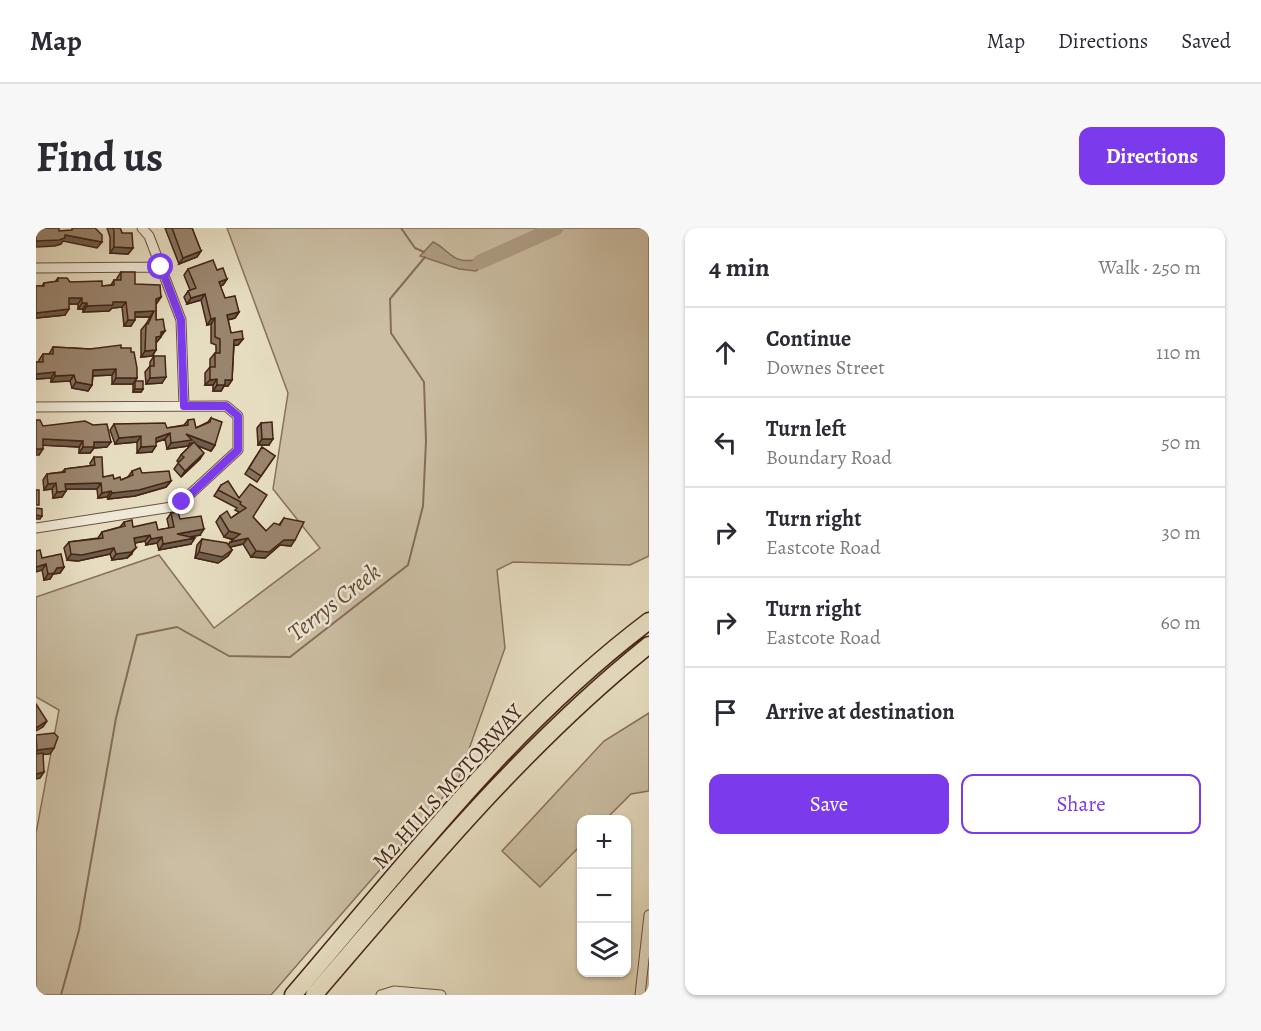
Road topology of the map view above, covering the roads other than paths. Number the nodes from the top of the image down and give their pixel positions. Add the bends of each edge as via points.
1 (142, 228) edge
2 (161, 267) junction
3 (36, 268) edge
4 (184, 406) junction
5 (36, 407) edge
6 (36, 528) edge
7 (649, 621) edge
8 (649, 645) edge
9 (649, 915) edge
10 (293, 995) edge
11 (314, 995) edge
12 (381, 995) edge
13 (441, 995) edge
14 (640, 995) edge

1 - 2 street
2 - 3 street
2 - 4 street via 181,320
4 - 5 street
4 - 6 street via 226,406 238,416 238,450 182,502 172,507
7 - 10 highway, M2 HILLS MOTORWAY via 565,692 490,767
8 - 11 highway, M2 HILLS MOTORWAY via 576,706 502,779
9 - 14 street
12 - 13 street via 394,991

